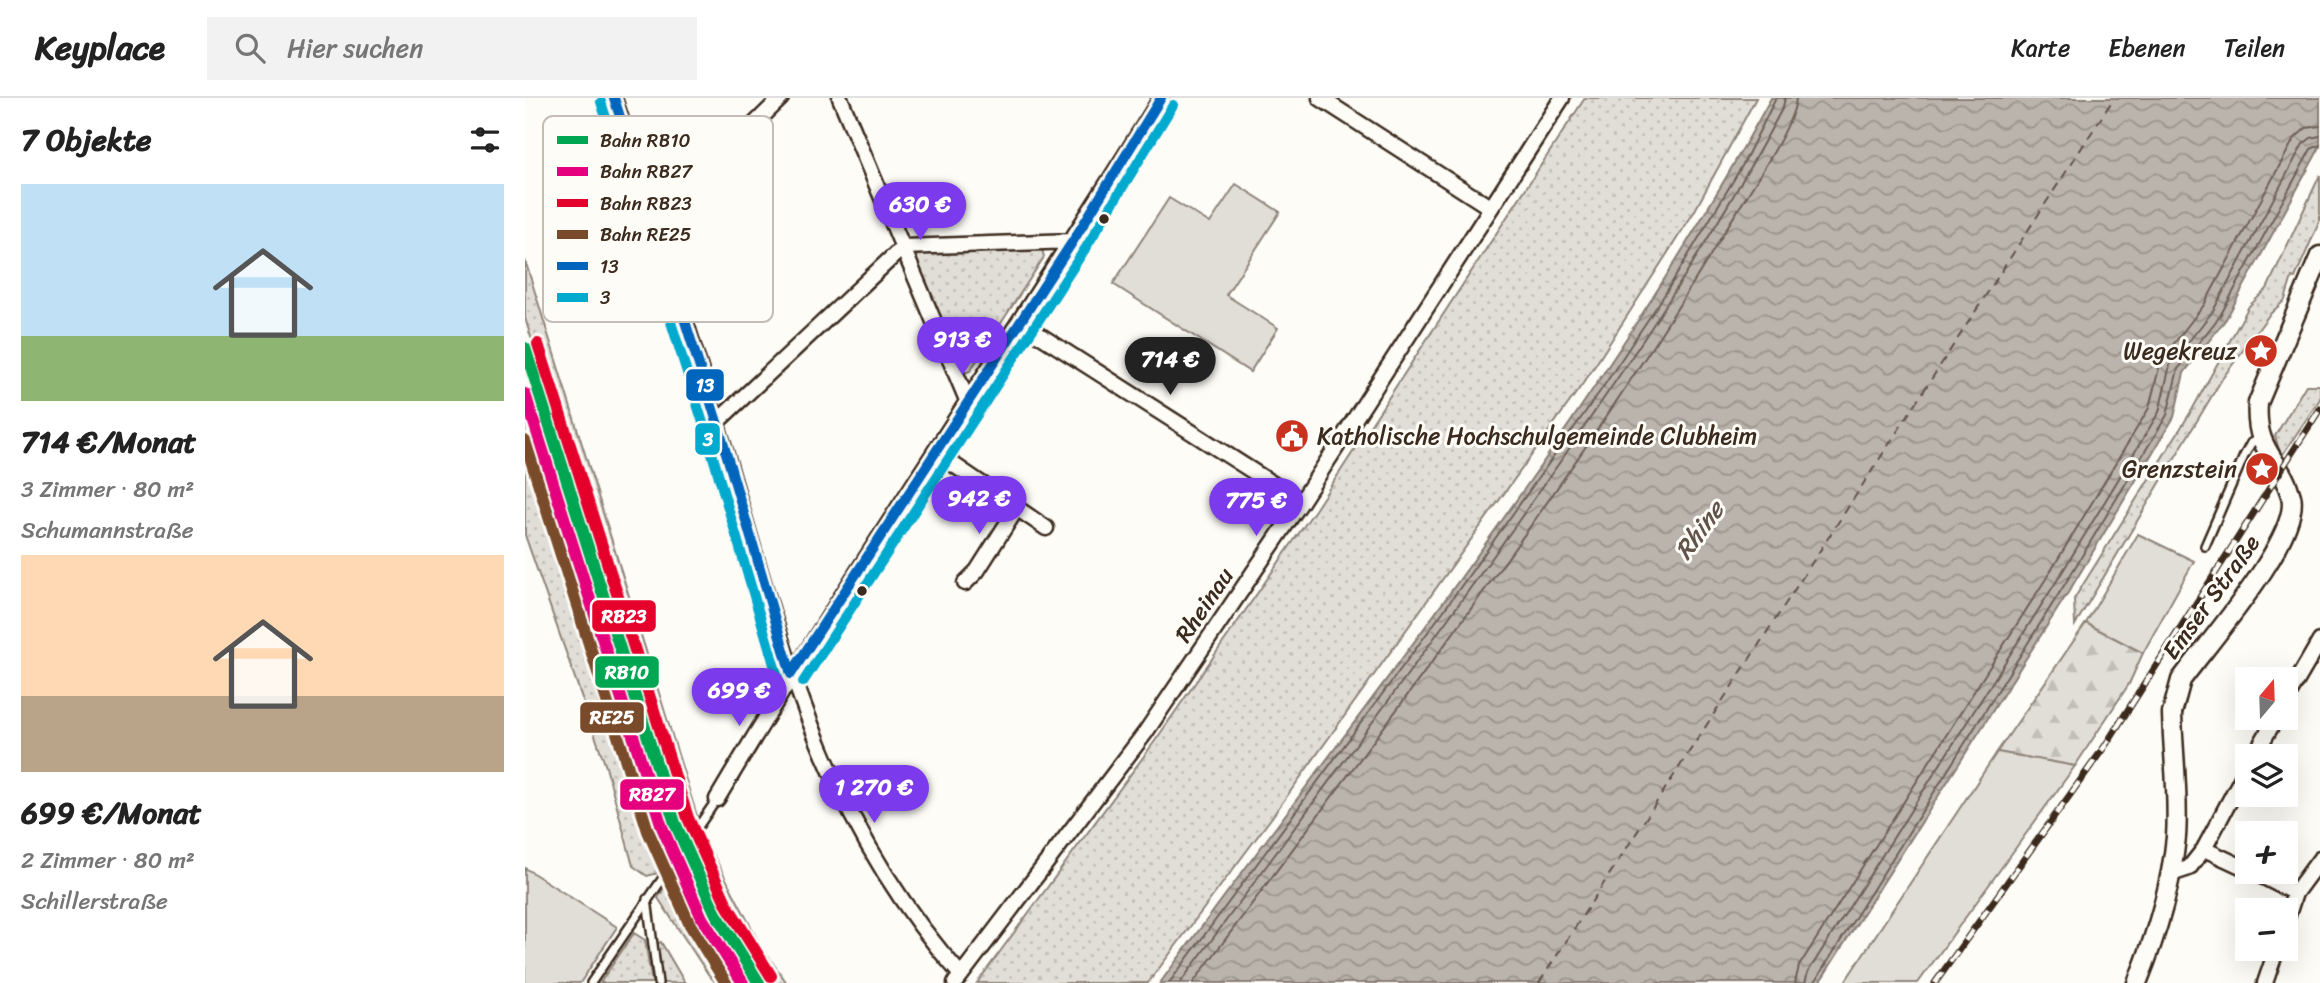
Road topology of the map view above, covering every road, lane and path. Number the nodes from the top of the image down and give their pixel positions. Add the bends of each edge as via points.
1 (614, 98) edge
2 (781, 98) edge
3 (840, 98) edge
4 (1161, 98) edge
5 (1320, 98) edge
6 (1562, 98) edge
7 (620, 116) edge
8 (763, 116) edge
9 (1491, 208) junction
10 (1073, 241) junction
11 (903, 247) junction
12 (2320, 256) edge
13 (685, 322) edge
14 (1019, 322) junction
15 (967, 400) junction
16 (717, 422) junction
17 (2261, 438) junction
18 (935, 452) junction
19 (1301, 502) junction
20 (1017, 508) junction
21 (1046, 528) dead end
22 (2205, 546) dead end
23 (965, 583) dead end
24 (2320, 641) edge
25 (791, 674) junction
26 (2298, 679) edge
27 (2235, 791) edge
28 (717, 799) joint
29 (2204, 849) junction
30 (2320, 859) edge
31 (2235, 863) edge
32 (2171, 874) junction
33 (2277, 884) edge
34 (2295, 893) junction
35 (647, 898) junction
36 (2293, 898) edge
37 (2273, 961) edge
38 (958, 979) edge
39 (591, 983) edge
40 (658, 983) edge
41 (2137, 983) edge
42 (2265, 983) edge

1 - 7 street
2 - 8 street
3 - 11 street
4 - 10 street
5 - 9 street
6 - 9 street, Rheinau
9 - 19 street, Rheinau
10 - 11 street
10 - 14 street
11 - 15 street
11 - 16 street
12 - 17 street, Emser Straße via 2258,403
13 - 16 street
14 - 15 street
14 - 19 street
15 - 18 street
16 - 25 street
17 - 22 lane via 2251,443 2244,456
17 - 32 street, Emser Straße via 2292,498 2292,517 2274,555 2175,694 2176,835
18 - 20 street
18 - 25 street
19 - 38 street, Rheinau via 1145,733
20 - 21 street
20 - 23 street
24 - 26 street
25 - 28 street
25 - 38 street via 834,785 859,835
27 - 29 street
28 - 35 lane
29 - 31 street
29 - 32 street via 2189,868
30 - 34 street
32 - 41 street, Emser Straße via 2155,938
33 - 34 street
34 - 36 street
35 - 39 lane
35 - 40 lane
37 - 42 street

